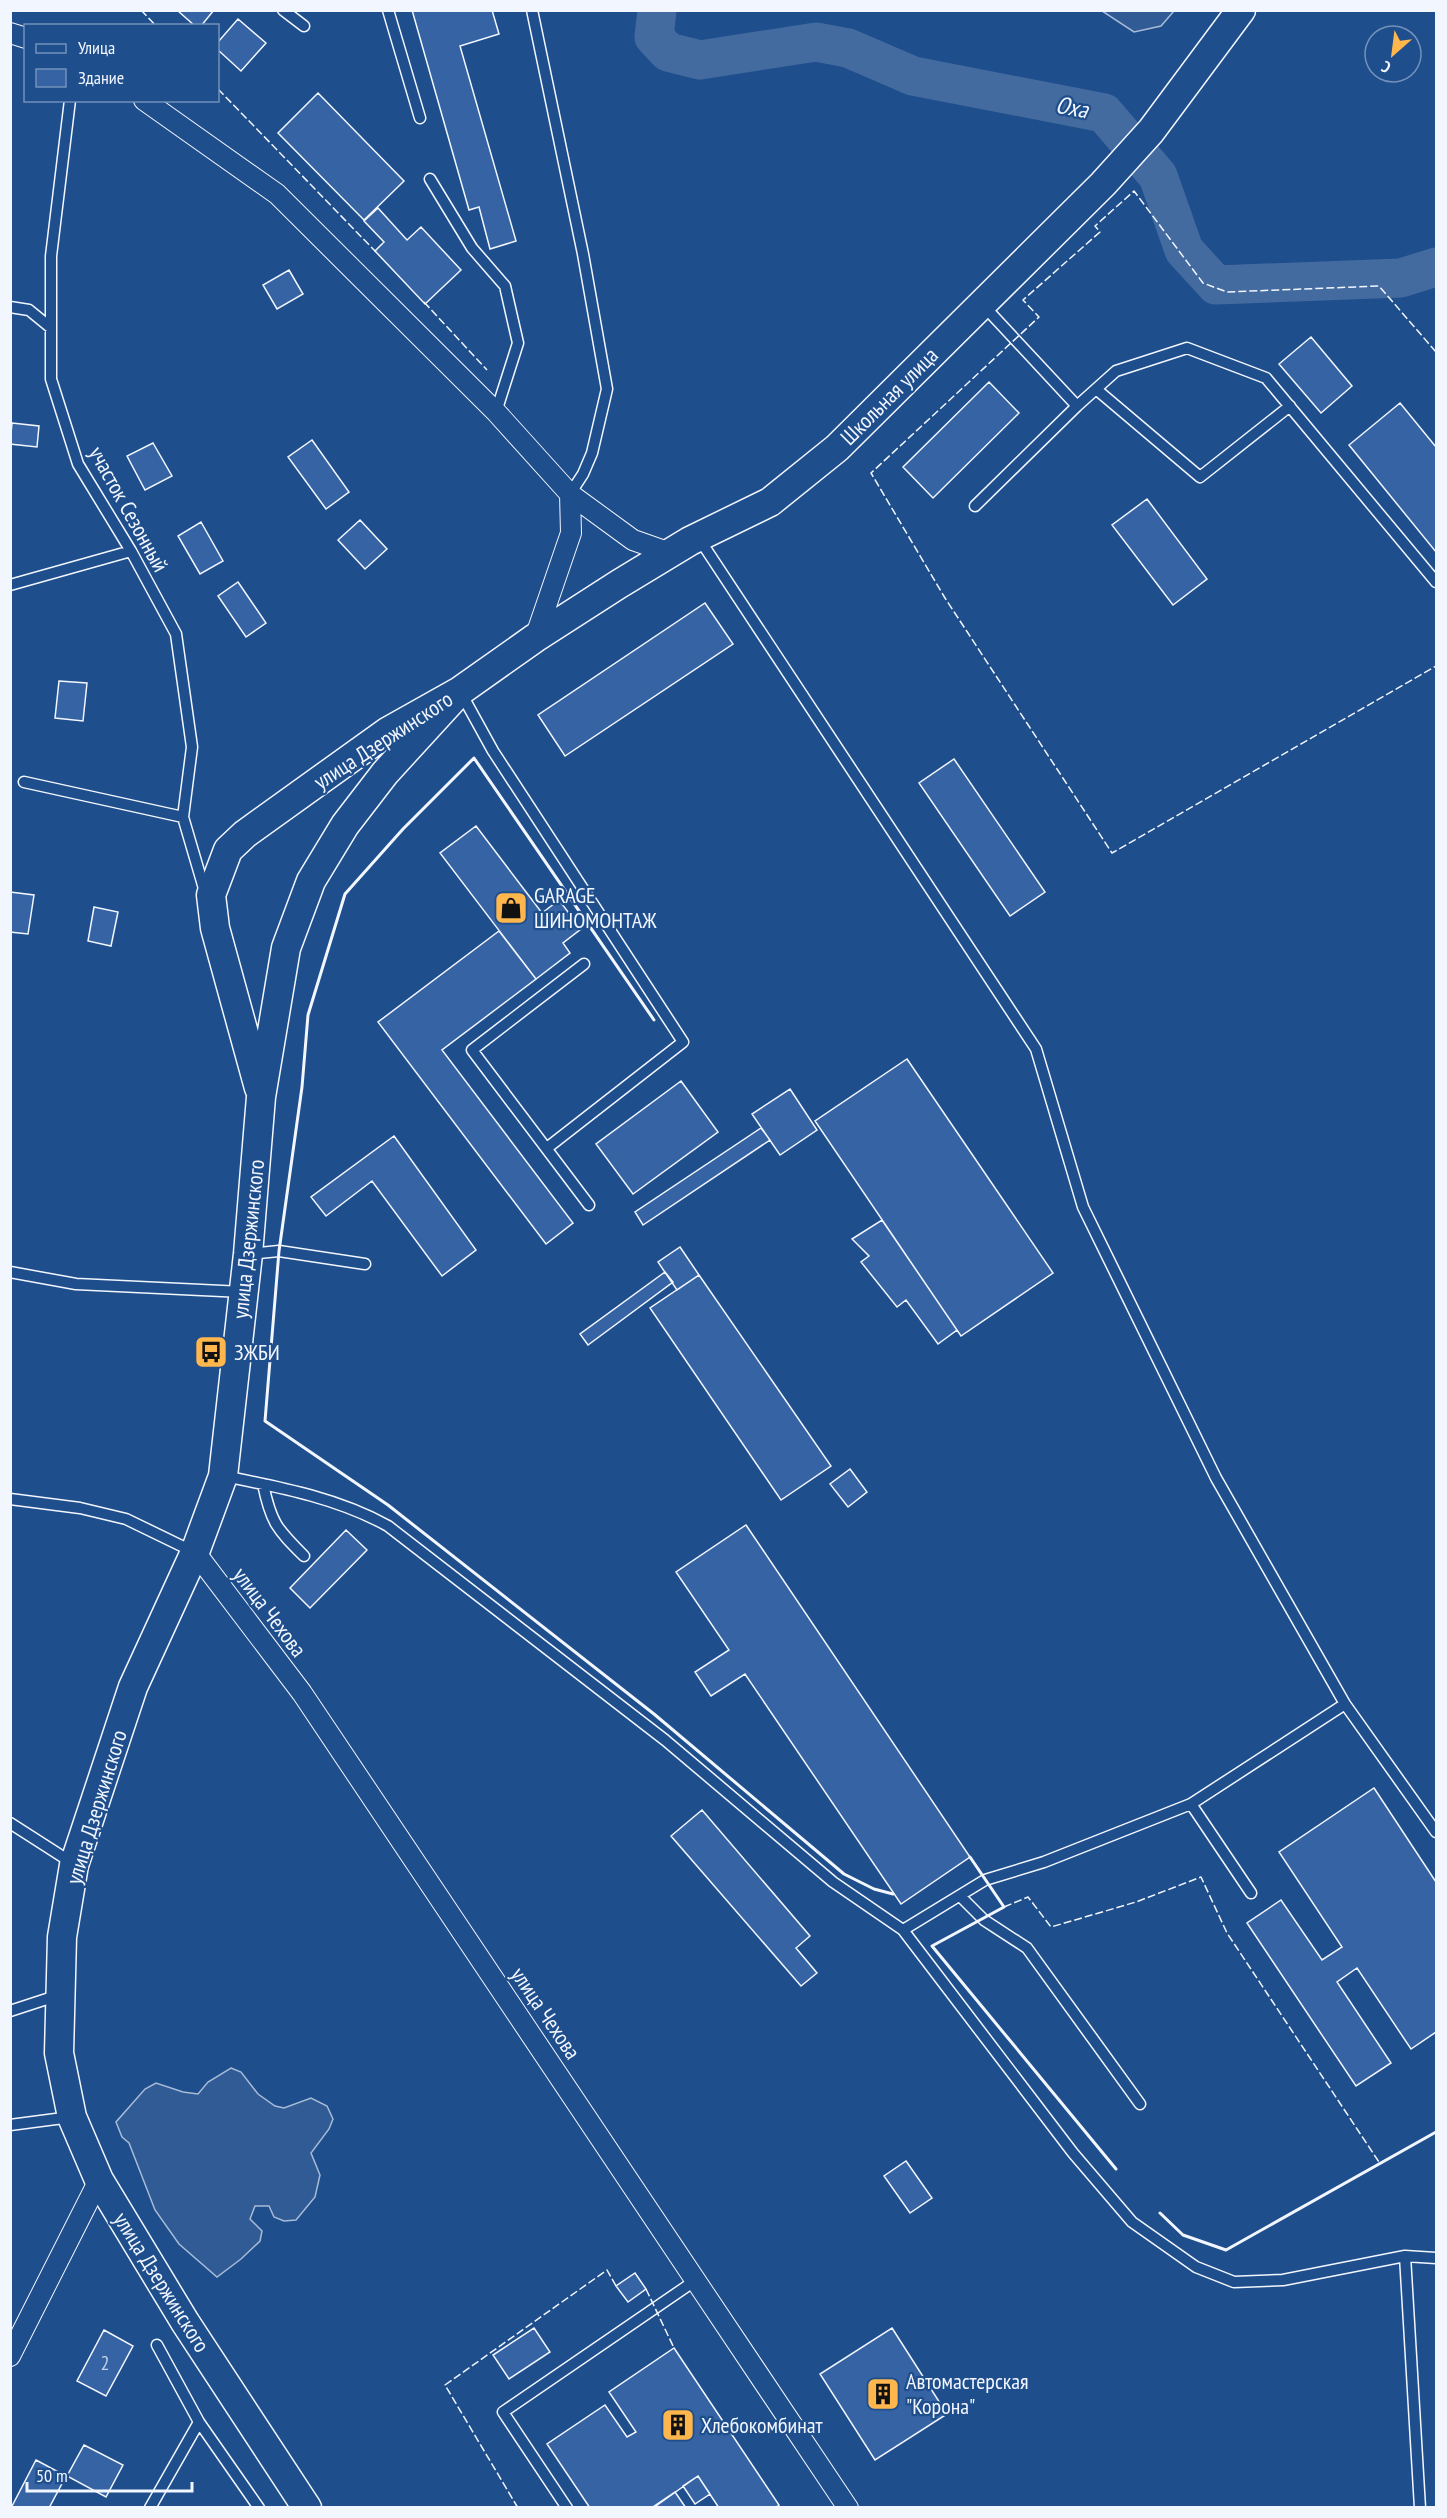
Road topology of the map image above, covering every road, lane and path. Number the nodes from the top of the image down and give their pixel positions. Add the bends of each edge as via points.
1 (283, 10) edge
2 (388, 10) edge
3 (532, 10) edge
4 (1241, 10) edge
5 (304, 26) dead end
6 (70, 102) edge
7 (147, 102) edge
8 (420, 118) dead end
9 (430, 179) dead end
10 (982, 304) junction
11 (10, 307) edge
12 (51, 328) junction
13 (1096, 389) junction
14 (1077, 406) junction
15 (1290, 406) junction
16 (496, 412) junction
17 (570, 494) junction
18 (975, 506) dead end
19 (698, 537) junction
20 (131, 551) junction
21 (670, 553) junction
22 (1437, 582) edge
23 (10, 585) edge
24 (536, 638) junction
25 (460, 691) junction
26 (24, 782) dead end
27 (183, 816) junction
28 (215, 928) junction
29 (584, 964) dead end
30 (261, 1097) junction
31 (548, 1148) junction
32 (590, 1205) dead end
33 (248, 1254) junction
34 (365, 1264) dead end
35 (10, 1272) edge
36 (243, 1292) junction
37 (223, 1476) junction
38 (263, 1484) junction
39 (10, 1500) edge
40 (195, 1552) junction
41 (304, 1556) dead end
42 (1345, 1704) junction
43 (1191, 1804) junction
44 (10, 1823) edge
45 (1437, 1832) edge
46 (74, 1864) junction
47 (1251, 1893) dead end
48 (960, 1896) junction
49 (903, 1930) junction
50 (61, 1995) junction
51 (10, 2010) edge
52 (1140, 2104) dead end
53 (72, 2117) junction
54 (10, 2126) edge
55 (99, 2180) junction
56 (1405, 2256) junction
57 (1437, 2258) edge
58 (696, 2280) junction
59 (157, 2345) dead end
60 (11, 2353) edge
61 (199, 2422) junction
62 (150, 2508) edge
63 (259, 2508) edge
64 (307, 2508) edge
65 (567, 2508) edge
66 (848, 2508) edge
67 (1420, 2508) edge

1 - 5 lane
2 - 8 lane
3 - 17 lane via 607,389 592,453
4 - 10 street, Школьная улица via 1151,131
6 - 12 lane, участок Сезонный via 51,256
7 - 16 street via 277,194
9 - 16 lane via 472,248 506,286 518,343
10 - 14 lane
10 - 19 street, Школьная улица via 837,448 770,502
11 - 12 lane via 29,310
12 - 20 lane, участок Сезонный via 51,379 78,464
13 - 14 lane
13 - 15 lane via 1116,371 1187,348 1266,378
13 - 15 lane via 1200,477
14 - 18 lane
15 - 22 lane
16 - 17 street
17 - 21 street via 633,540
17 - 24 street via 571,533
19 - 21 street, Школьная улица
19 - 42 lane via 1036,1049 1083,1207 1216,1478
20 - 23 lane
20 - 27 lane, участок Сезонный via 176,634 192,747
21 - 24 street, Школьная улица
24 - 25 street, Школьная улица
25 - 28 street, улица Дзержинского via 387,732 228,850 211,895
25 - 30 street, улица Дзержинского via 385,773 345,825 311,881 286,948
25 - 31 lane via 493,751 682,1042
26 - 27 lane
27 - 28 lane, участок Сезонный
28 - 30 street, улица Дзержинского
29 - 31 lane via 472,1050
30 - 33 street, улица Дзержинского
31 - 32 lane
33 - 34 lane via 279,1251
33 - 36 street, улица Дзержинского
35 - 36 lane via 76,1284
36 - 37 street, улица Дзержинского
37 - 38 lane
37 - 40 street, улица Дзержинского
38 - 41 lane via 271,1517
38 - 49 lane via 367,1514 388,1526 665,1740 833,1882
39 - 40 lane via 80,1508 126,1519
40 - 46 street, улица Дзержинского via 134,1687
40 - 58 street, улица Чехова via 302,1693
42 - 43 lane
42 - 45 lane
43 - 47 lane
43 - 48 lane via 1044,1862 985,1880
44 - 46 lane
46 - 50 street, улица Дзержинского via 62,1937
48 - 49 lane
48 - 52 lane via 984,1920 1027,1948
49 - 56 lane via 1073,2153 1132,2222 1196,2267 1234,2282 1283,2280
50 - 51 lane
50 - 53 street, улица Дзержинского via 59,2053
53 - 54 lane
53 - 55 street, улица Дзержинского
55 - 60 street
55 - 64 street, улица Дзержинского via 185,2322
56 - 57 lane
56 - 67 lane
58 - 65 lane via 503,2412
58 - 66 street, улица Чехова
59 - 61 lane
61 - 62 lane
61 - 63 lane

